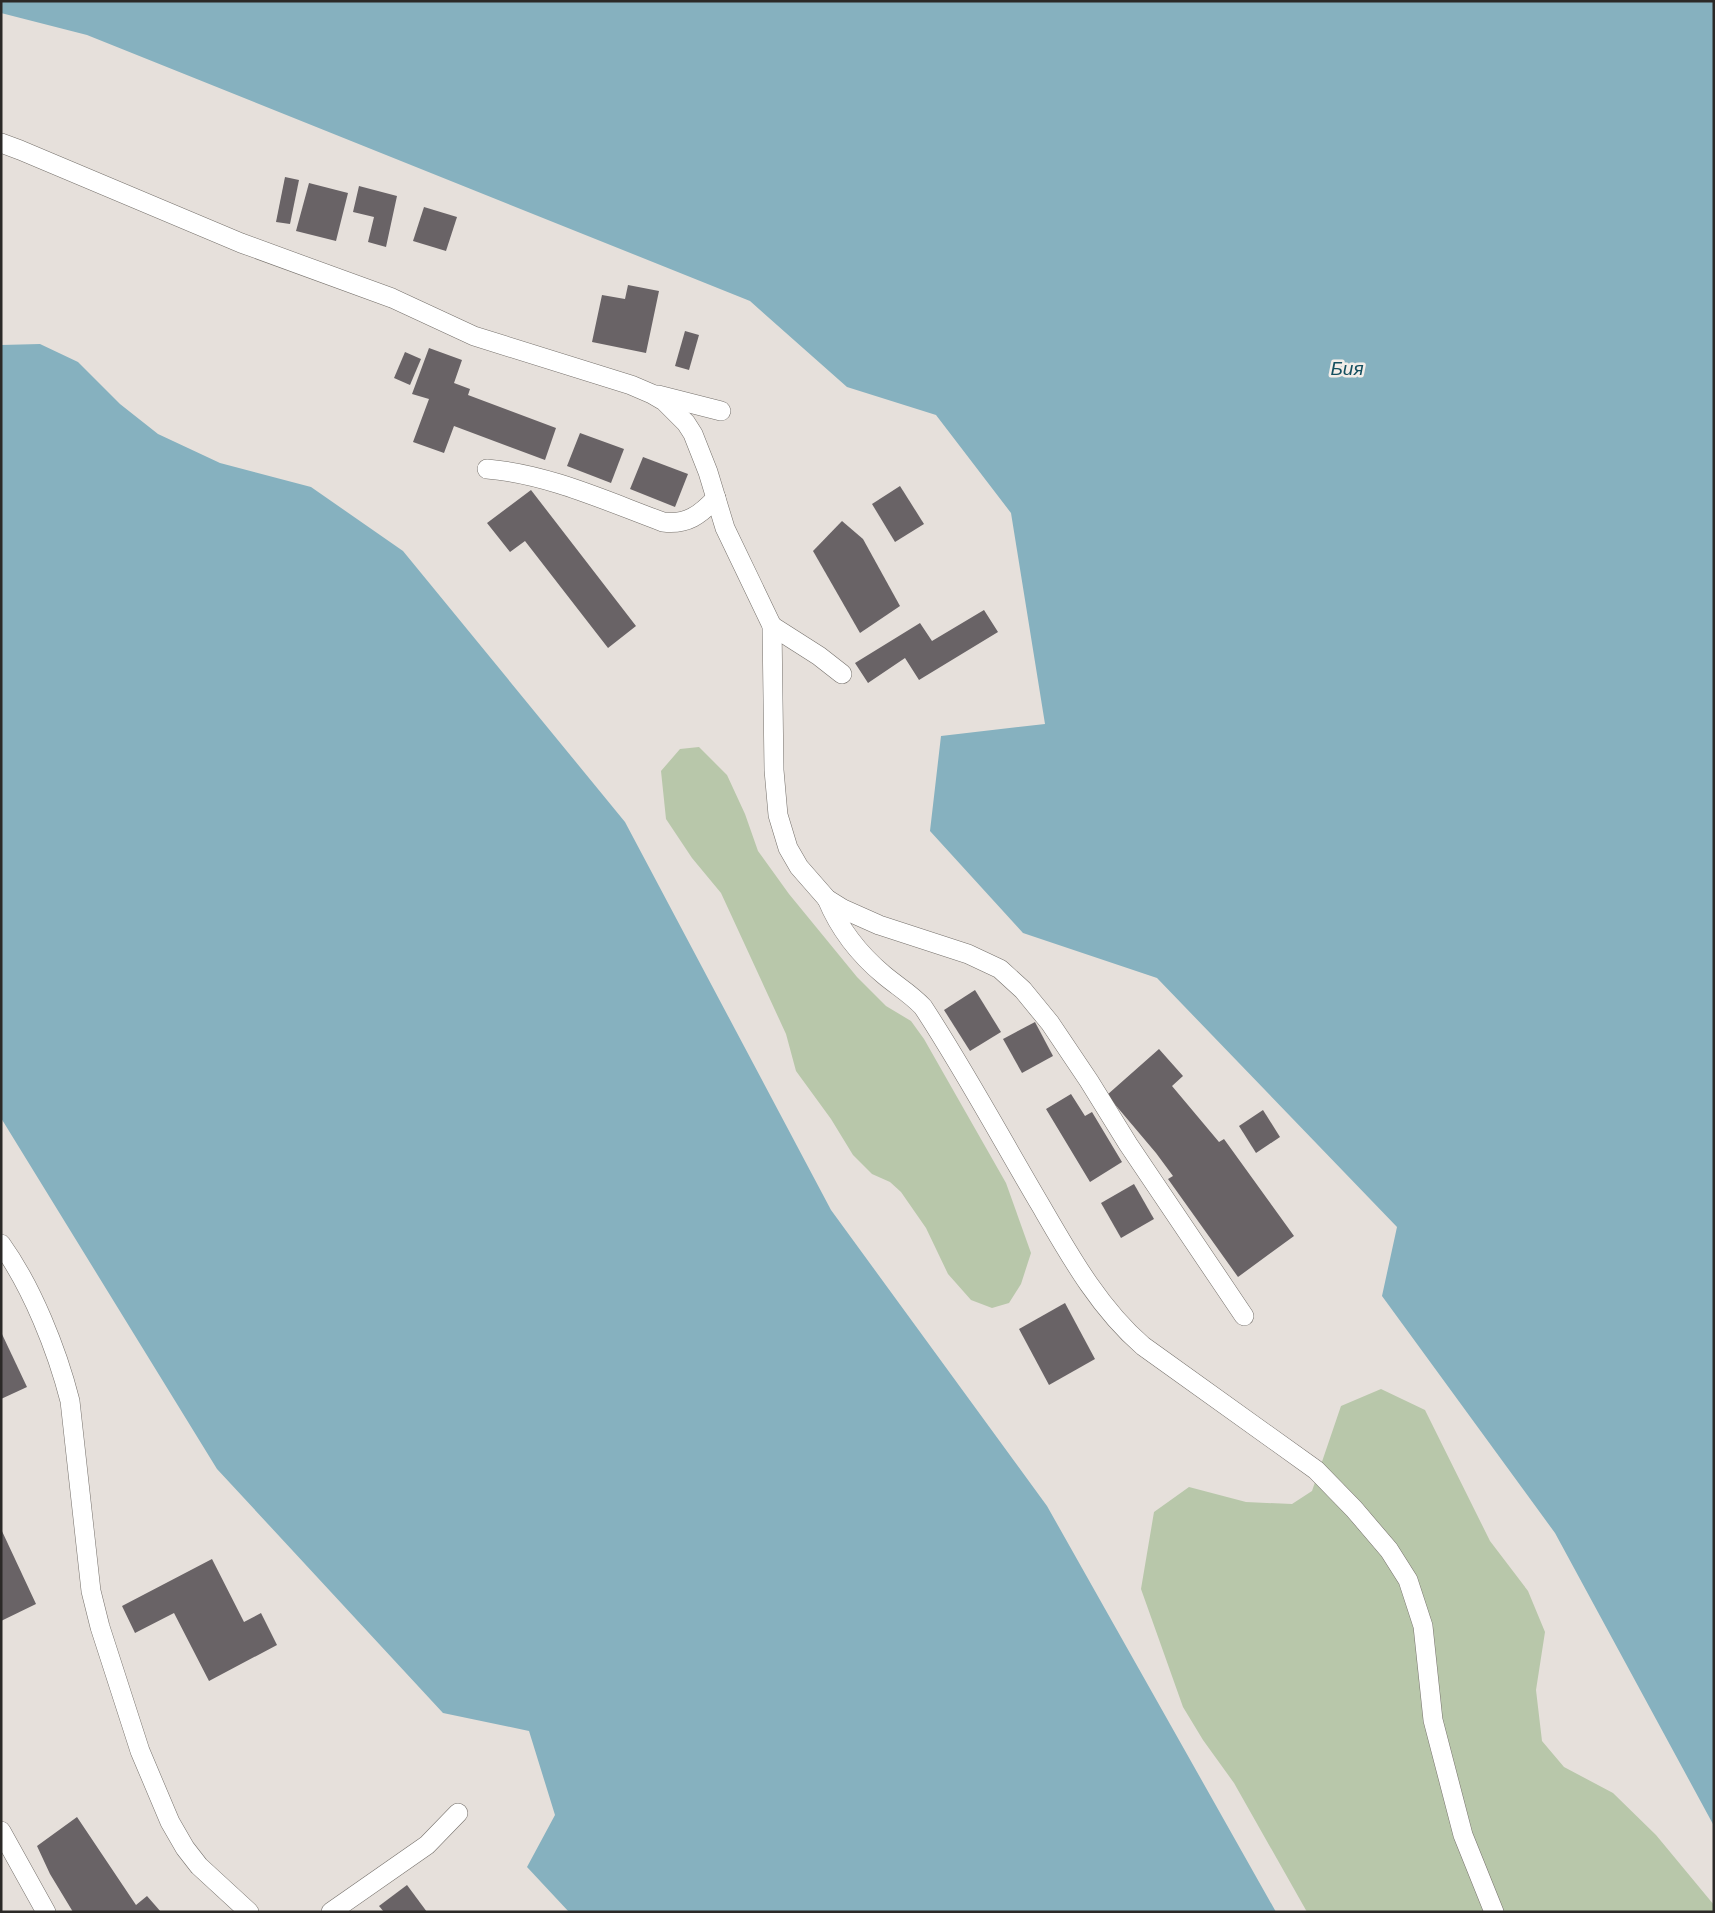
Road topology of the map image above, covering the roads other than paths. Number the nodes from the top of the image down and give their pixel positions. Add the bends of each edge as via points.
1 (1, 143) edge
2 (652, 394) junction
3 (721, 411) dead end
4 (487, 469) dead end
5 (716, 498) junction
6 (772, 626) junction
7 (842, 674) dead end
8 (827, 899) junction
9 (1, 1244) edge
10 (1244, 1316) dead end
11 (458, 1813) dead end
12 (1, 1831) edge
13 (46, 1912) edge
14 (249, 1912) edge
15 (331, 1912) edge
16 (1494, 1912) edge

1 - 2 lane via 241,243 392,298 474,336
2 - 3 lane
2 - 5 lane via 677,413 690,428
4 - 5 lane via 507,470 536,478 663,522 685,522
5 - 6 lane via 725,528
6 - 7 lane
6 - 8 lane via 774,770 778,815 788,848
8 - 10 lane via 879,925 968,954 1000,969 1023,990 1089,1081
8 - 16 lane via 849,939 884,975 923,1007 1071,1257 1127,1332 1316,1470 1389,1550 1408,1580 1423,1626 1433,1720 1462,1835
9 - 14 lane via 35,1305 64,1380 70,1402 91,1591 140,1751 166,1815 185,1848 199,1866
11 - 15 lane via 427,1845
12 - 13 lane

